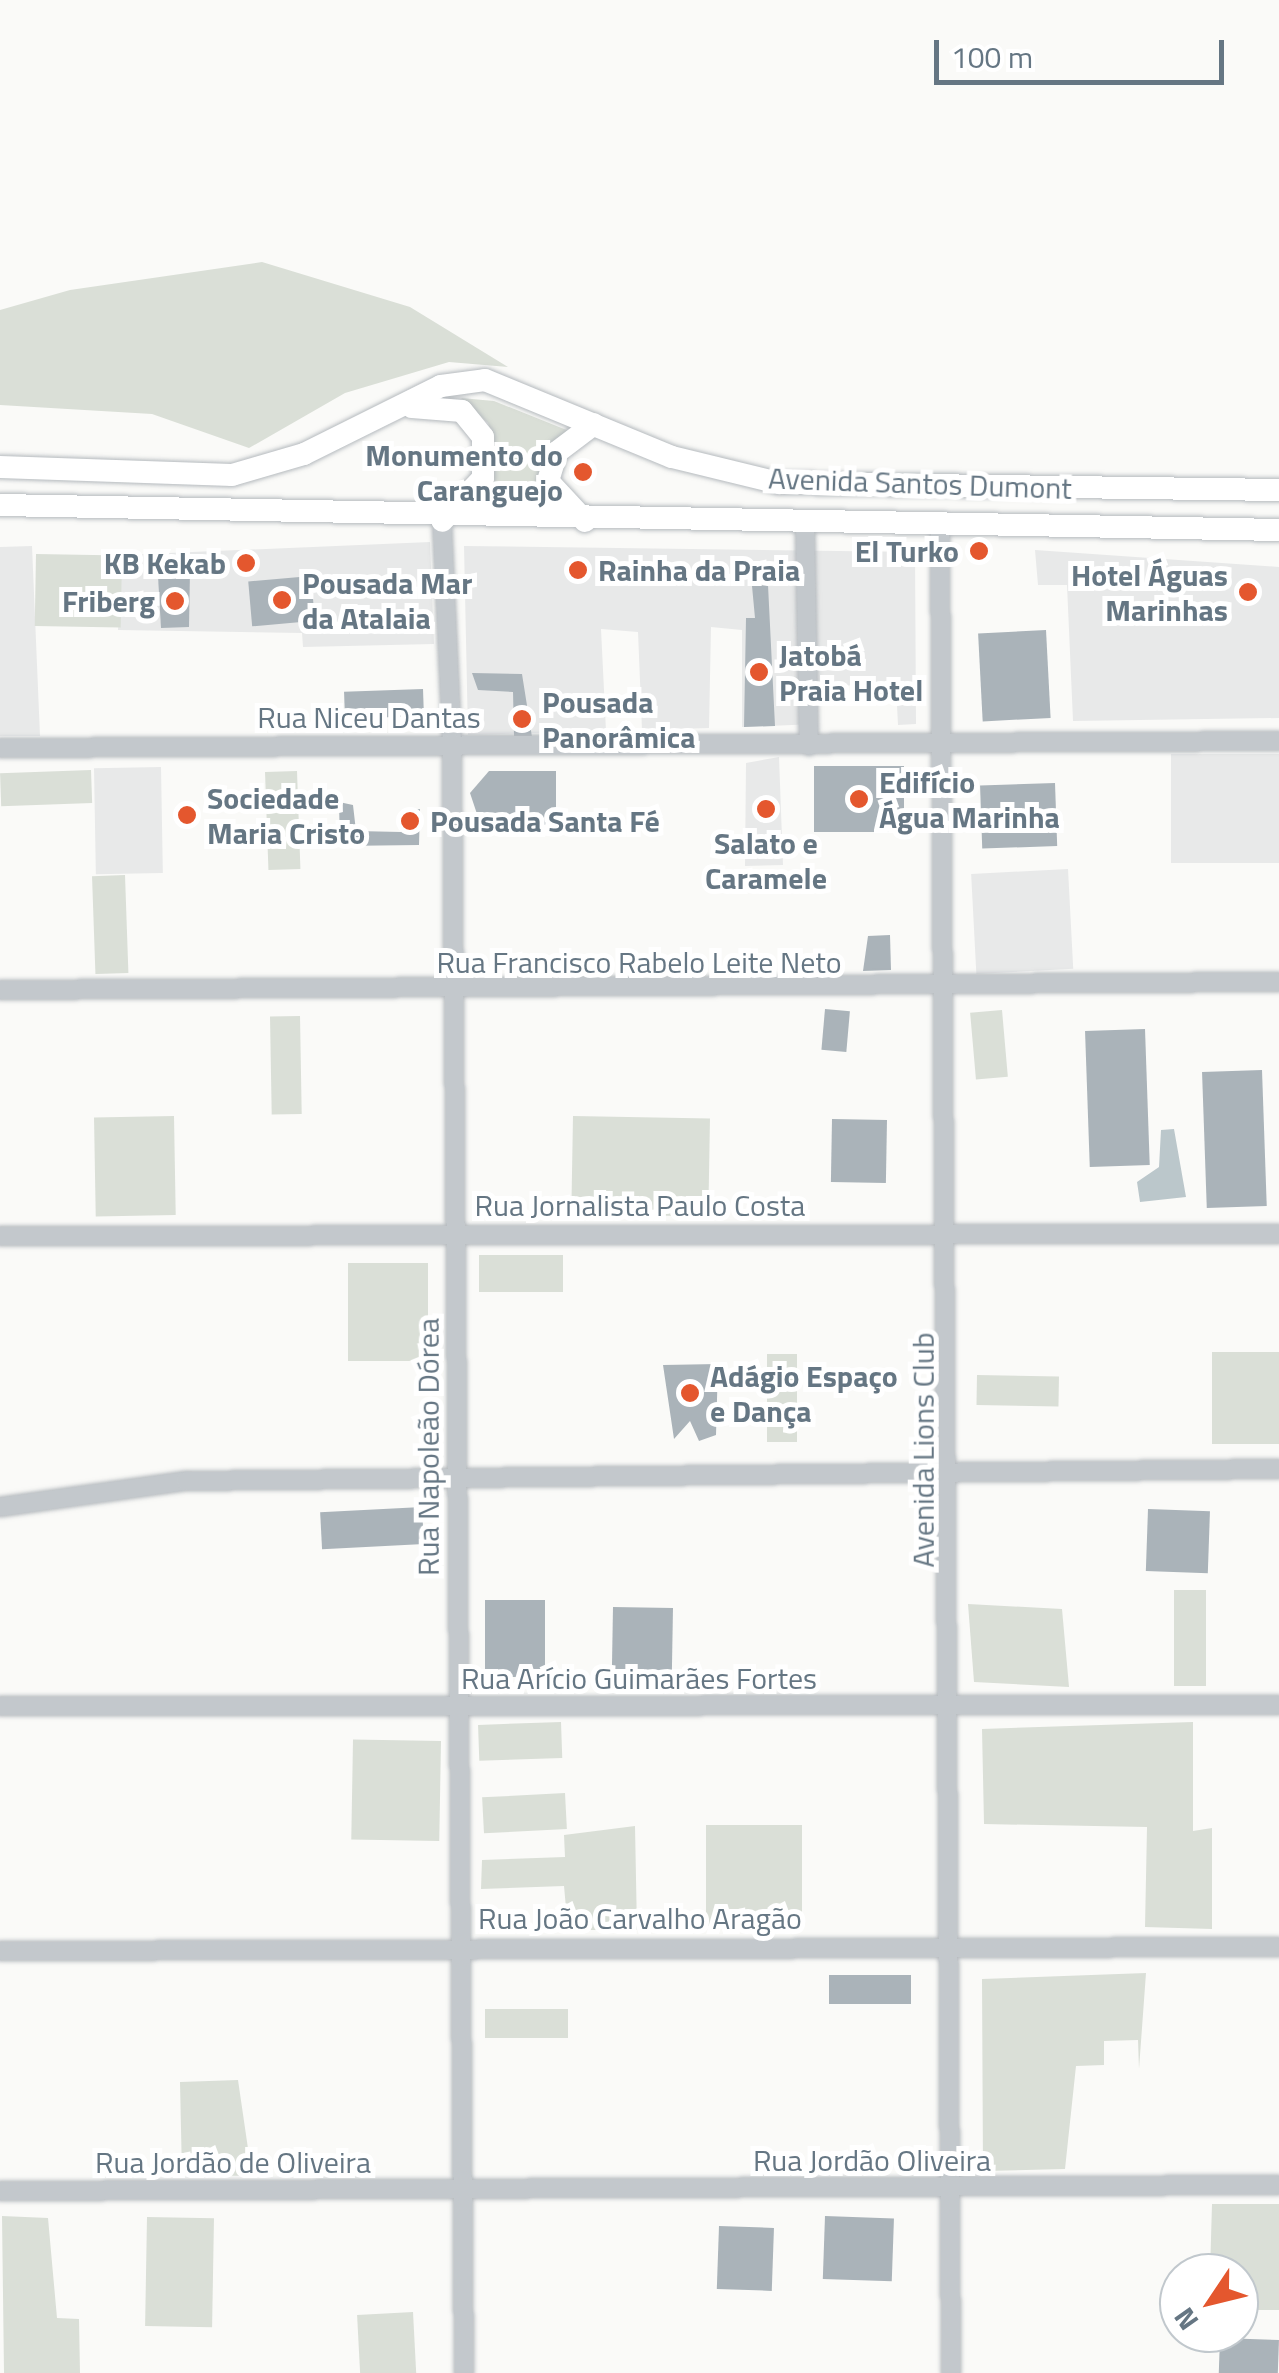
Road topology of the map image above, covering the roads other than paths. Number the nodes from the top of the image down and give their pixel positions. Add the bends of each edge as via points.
1 (397, 410) junction
2 (594, 424) junction
3 (0, 467) edge
4 (1279, 490) edge
5 (0, 505) edge
6 (442, 521) junction
7 (585, 522) junction
8 (805, 526) junction
9 (940, 527) junction
10 (1279, 530) edge
11 (1279, 740) edge
12 (452, 743) junction
13 (810, 746) junction
14 (942, 746) junction
15 (0, 748) edge
16 (1279, 982) edge
17 (948, 989) junction
18 (0, 990) edge
19 (454, 990) junction
20 (458, 1232) junction
21 (950, 1234) junction
22 (1279, 1234) edge
23 (0, 1236) edge
24 (952, 1468) junction
25 (1279, 1469) edge
26 (450, 1476) junction
27 (0, 1507) edge
28 (950, 1704) junction
29 (1279, 1705) edge
30 (0, 1706) edge
31 (462, 1706) junction
32 (463, 1945) junction
33 (953, 1946) junction
34 (1279, 1947) edge
35 (0, 1951) edge
36 (1279, 2186) edge
37 (954, 2187) junction
38 (466, 2188) junction
39 (0, 2191) edge
40 (464, 2373) edge
41 (951, 2373) edge

1 - 2 main road, Avenida Santos Dumont via 441,386 485,380
1 - 3 main road, Avenida Santos Dumont via 271,468 232,476
1 - 6 main road via 448,405 483,437 483,478
2 - 4 main road, Avenida Santos Dumont via 672,457 778,483
2 - 7 main road via 557,452 548,480
5 - 6 main road, Avenida Santos Dumont
6 - 7 main road, Avenida Santos Dumont
6 - 12 street, Rua Napoleão Dórea
7 - 8 main road, Avenida Santos Dumont
8 - 9 main road, Avenida Santos Dumont
8 - 13 street
9 - 10 main road, Avenida Santos Dumont
9 - 14 street, Avenida Lions Club
11 - 14 street, Rua Niceu Dantas
12 - 13 street, Rua Niceu Dantas
12 - 15 street, Rua Niceu Dantas
12 - 19 street, Rua Napoleão Dórea
13 - 14 street, Rua Niceu Dantas
14 - 17 street, Avenida Lions Club
16 - 17 street, Rua Francisco Rabelo Leite Neto
17 - 19 street, Rua Francisco Rabelo Leite Neto
17 - 21 street, Avenida Lions Club
18 - 19 street, Rua Francisco Rabelo Leite Neto
19 - 20 street, Rua Napoleão Dórea
20 - 21 street, Rua Jornalista Paulo Costa
20 - 23 street, Rua Jornalista Paulo Costa
20 - 26 street, Rua Napoleão Dórea
21 - 22 street, Rua Jornalista Paulo Costa
21 - 24 street, Avenida Lions Club
24 - 25 street
24 - 26 street
24 - 28 street, Avenida Lions Club
26 - 27 street via 186,1481
26 - 31 street, Rua Napoleão Dórea
28 - 29 street, Rua Arício Guimarães Fortes
28 - 31 street, Rua Arício Guimarães Fortes
28 - 33 street, Avenida Lions Club
30 - 31 street, Rua Arício Guimarães Fortes
31 - 32 street, Rua Napoleão Dórea
32 - 33 street, Rua João Carvalho Aragão
32 - 35 street, Rua João Carvalho Aragão
32 - 38 street, Rua Napoleão Dórea
33 - 34 street, Rua João Carvalho Aragão
33 - 37 street, Avenida Lions Club
36 - 37 street, Rua Jordão Oliveira
37 - 38 street, Rua Jordão Oliveira
37 - 41 street, Avenida Lions Club
38 - 39 street, Rua Jordão de Oliveira
38 - 40 street, Rua Napoleão Dórea

